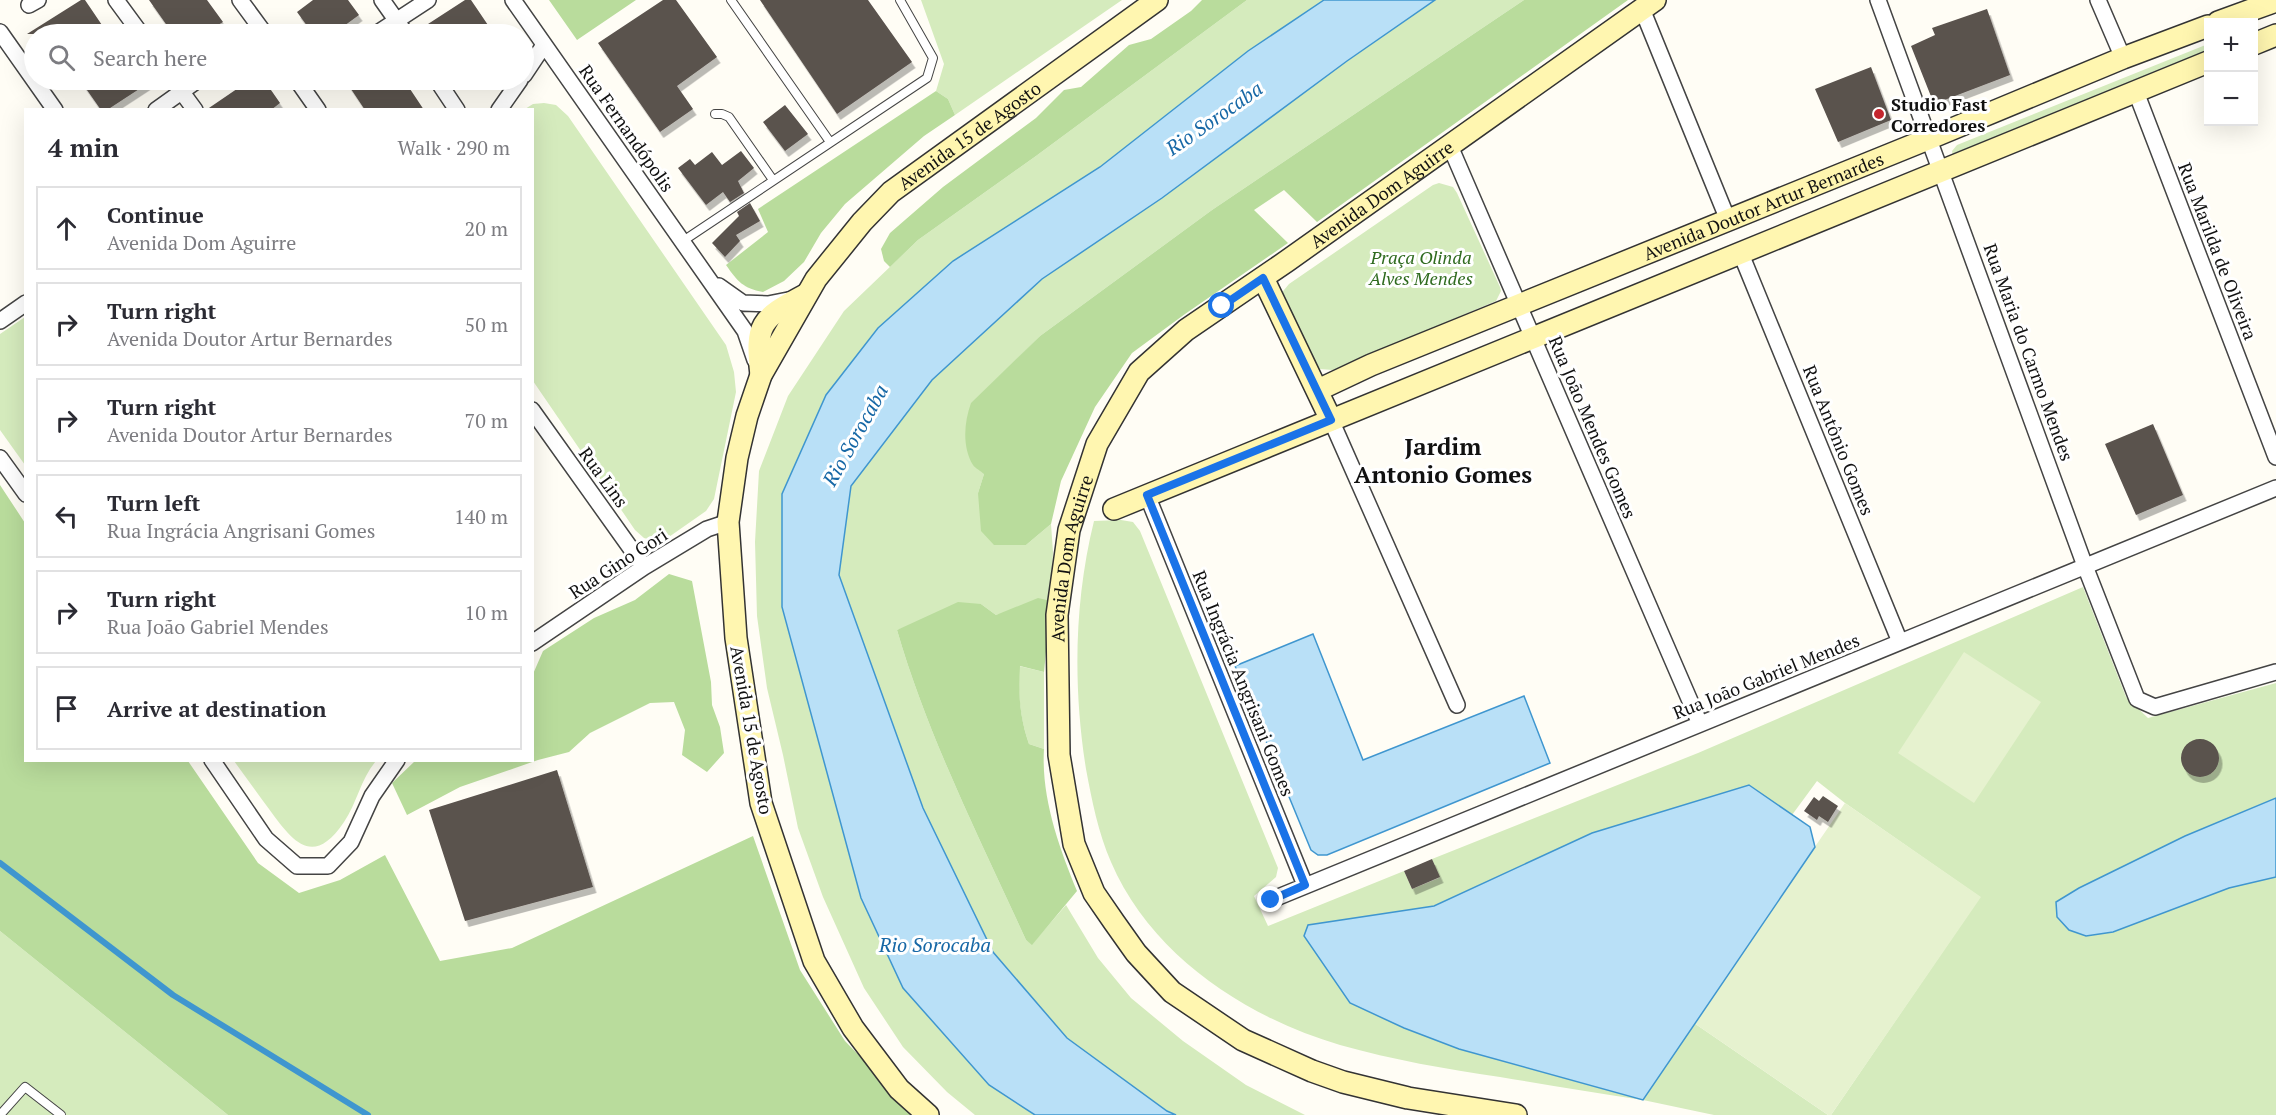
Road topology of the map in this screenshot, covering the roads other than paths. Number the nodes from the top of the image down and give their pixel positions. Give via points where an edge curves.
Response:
1 (116, 0) edge
2 (240, 0) edge
3 (382, 0) edge
4 (428, 0) edge
5 (513, 0) edge
6 (732, 0) edge
7 (900, 0) edge
8 (1157, 0) edge
9 (1878, 0) edge
10 (2098, 0) edge
11 (2276, 1) edge
12 (1648, 5) edge
13 (2229, 18) edge
14 (397, 21) junction
15 (134, 24) edge
16 (258, 24) edge
17 (392, 24) edge
18 (399, 24) edge
19 (530, 24) edge
20 (2204, 28) edge
21 (534, 30) edge
22 (0, 32) edge
23 (2276, 35) edge
24 (2258, 42) edge
25 (544, 45) junction
26 (2123, 58) junction
27 (534, 60) edge
28 (2204, 65) edge
29 (24, 66) edge
30 (41, 90) edge
31 (173, 90) edge
32 (181, 90) edge
33 (304, 90) edge
34 (443, 90) edge
35 (513, 90) edge
36 (2136, 92) junction
37 (54, 108) edge
38 (158, 108) edge
39 (194, 108) edge
40 (317, 108) edge
41 (456, 108) edge
42 (500, 108) edge
43 (715, 114) dead end
44 (1928, 139) junction
45 (830, 142) junction
46 (1450, 146) junction
47 (1942, 172) junction
48 (773, 180) junction
49 (1728, 220) junction
50 (683, 241) junction
51 (1741, 254) junction
52 (1263, 278) junction
53 (709, 279) junction
54 (805, 295) junction
55 (743, 303) junction
56 (24, 304) edge
57 (1519, 305) junction
58 (781, 320) junction
59 (0, 321) edge
60 (745, 331) junction
61 (1533, 338) junction
62 (765, 353) junction
63 (761, 375) junction
64 (1318, 390) junction
65 (534, 413) edge
66 (1331, 420) junction
67 (2276, 457) edge
68 (0, 458) edge
69 (2276, 488) edge
70 (24, 491) edge
71 (1147, 495) junction
72 (1114, 509) dead end
73 (728, 522) junction
74 (2085, 566) junction
75 (644, 567) junction
76 (534, 642) edge
77 (1900, 642) junction
78 (2276, 672) edge
79 (1457, 705) dead end
80 (1700, 724) junction
81 (213, 762) edge
82 (396, 762) edge
83 (1305, 885) junction
84 (1271, 900) dead end
85 (0, 1115) edge
86 (61, 1115) edge
87 (928, 1115) edge
88 (1516, 1115) edge

1 - 15 street
2 - 16 street
3 - 14 street
4 - 14 street
5 - 19 street, Rua Fernandópolis
6 - 45 lane
7 - 45 lane via 933,58 927,78
8 - 54 main road, Avenida 15 de Agosto via 891,192 834,255
9 - 44 street, Rua Maria do Carmo Mendes
10 - 26 street
11 - 13 main road
12 - 46 main road, Avenida Dom Aguirre
12 - 49 street
14 - 17 street
14 - 18 street
20 - 26 main road, Avenida Doutor Artur Bernardes
21 - 25 street, Rua Fernandópolis
22 - 29 street
23 - 24 main road
25 - 27 street
25 - 50 street, Rua Fernandópolis
26 - 44 main road, Avenida Doutor Artur Bernardes
28 - 36 main road, Avenida Doutor Artur Bernardes
30 - 37 street
31 - 38 street
32 - 39 street
33 - 40 street
34 - 41 street
35 - 42 street
36 - 47 main road, Avenida Doutor Artur Bernardes
36 - 67 street, Rua Marilda de Oliveira
43 - 48 lane via 729,117
44 - 47 street, Rua Maria do Carmo Mendes
44 - 49 main road, Avenida Doutor Artur Bernardes
45 - 48 lane
46 - 52 main road, Avenida Dom Aguirre
46 - 57 street, Rua João Mendes Gomes
47 - 51 main road, Avenida Doutor Artur Bernardes
47 - 74 street, Rua Maria do Carmo Mendes
48 - 50 lane
49 - 57 main road, Avenida Doutor Artur Bernardes
50 - 53 street, Rua Fernandópolis
51 - 61 main road, Avenida Doutor Artur Bernardes
51 - 77 street, Rua Antônio Gomes
52 - 64 main road
52 - 88 main road, Avenida Dom Aguirre via 1186,330 1139,372 1096,444 1069,530 1057,615 1059,755 1074,844 1094,893 1137,953 1172,992 1243,1040 1343,1082 1408,1098
53 - 55 street, Rua Fernandópolis
53 - 60 street, Rua Fernandópolis
54 - 55 street via 768,304
54 - 58 main road, Avenida 15 de Agosto
55 - 58 street, Rua Fernandópolis
56 - 59 street
57 - 61 street, Rua João Mendes Gomes
57 - 64 main road, Avenida Doutor Artur Bernardes
58 - 62 main road, Avenida 15 de Agosto
60 - 62 street
60 - 63 street, Rua Fernandópolis
61 - 66 main road, Avenida Doutor Artur Bernardes
61 - 80 street, Rua João Mendes Gomes
62 - 63 main road, Avenida 15 de Agosto
63 - 73 main road, Avenida 15 de Agosto via 740,447
64 - 66 main road
65 - 75 street, Rua Lins
66 - 71 main road, Avenida Doutor Artur Bernardes
66 - 79 street
68 - 70 street
69 - 74 street, Rua João Gabriel Mendes
71 - 72 main road, Avenida Doutor Artur Bernardes
71 - 83 street, Rua Ingrácia Angrisani Gomes
73 - 75 street, Rua Gino Gori via 707,529
73 - 87 main road, Avenida 15 de Agosto via 736,638 761,803 810,950 854,1028 899,1089
74 - 77 street, Rua João Gabriel Mendes
74 - 78 street, Rua Maria do Carmo Mendes via 2137,699 2155,706
75 - 76 street, Rua Gino Gori
77 - 80 street, Rua João Gabriel Mendes
80 - 83 street, Rua João Gabriel Mendes
81 - 82 street via 266,839 297,866 328,866 351,842 372,796
83 - 84 street, Rua João Gabriel Mendes
85 - 86 lane via 25,1087

